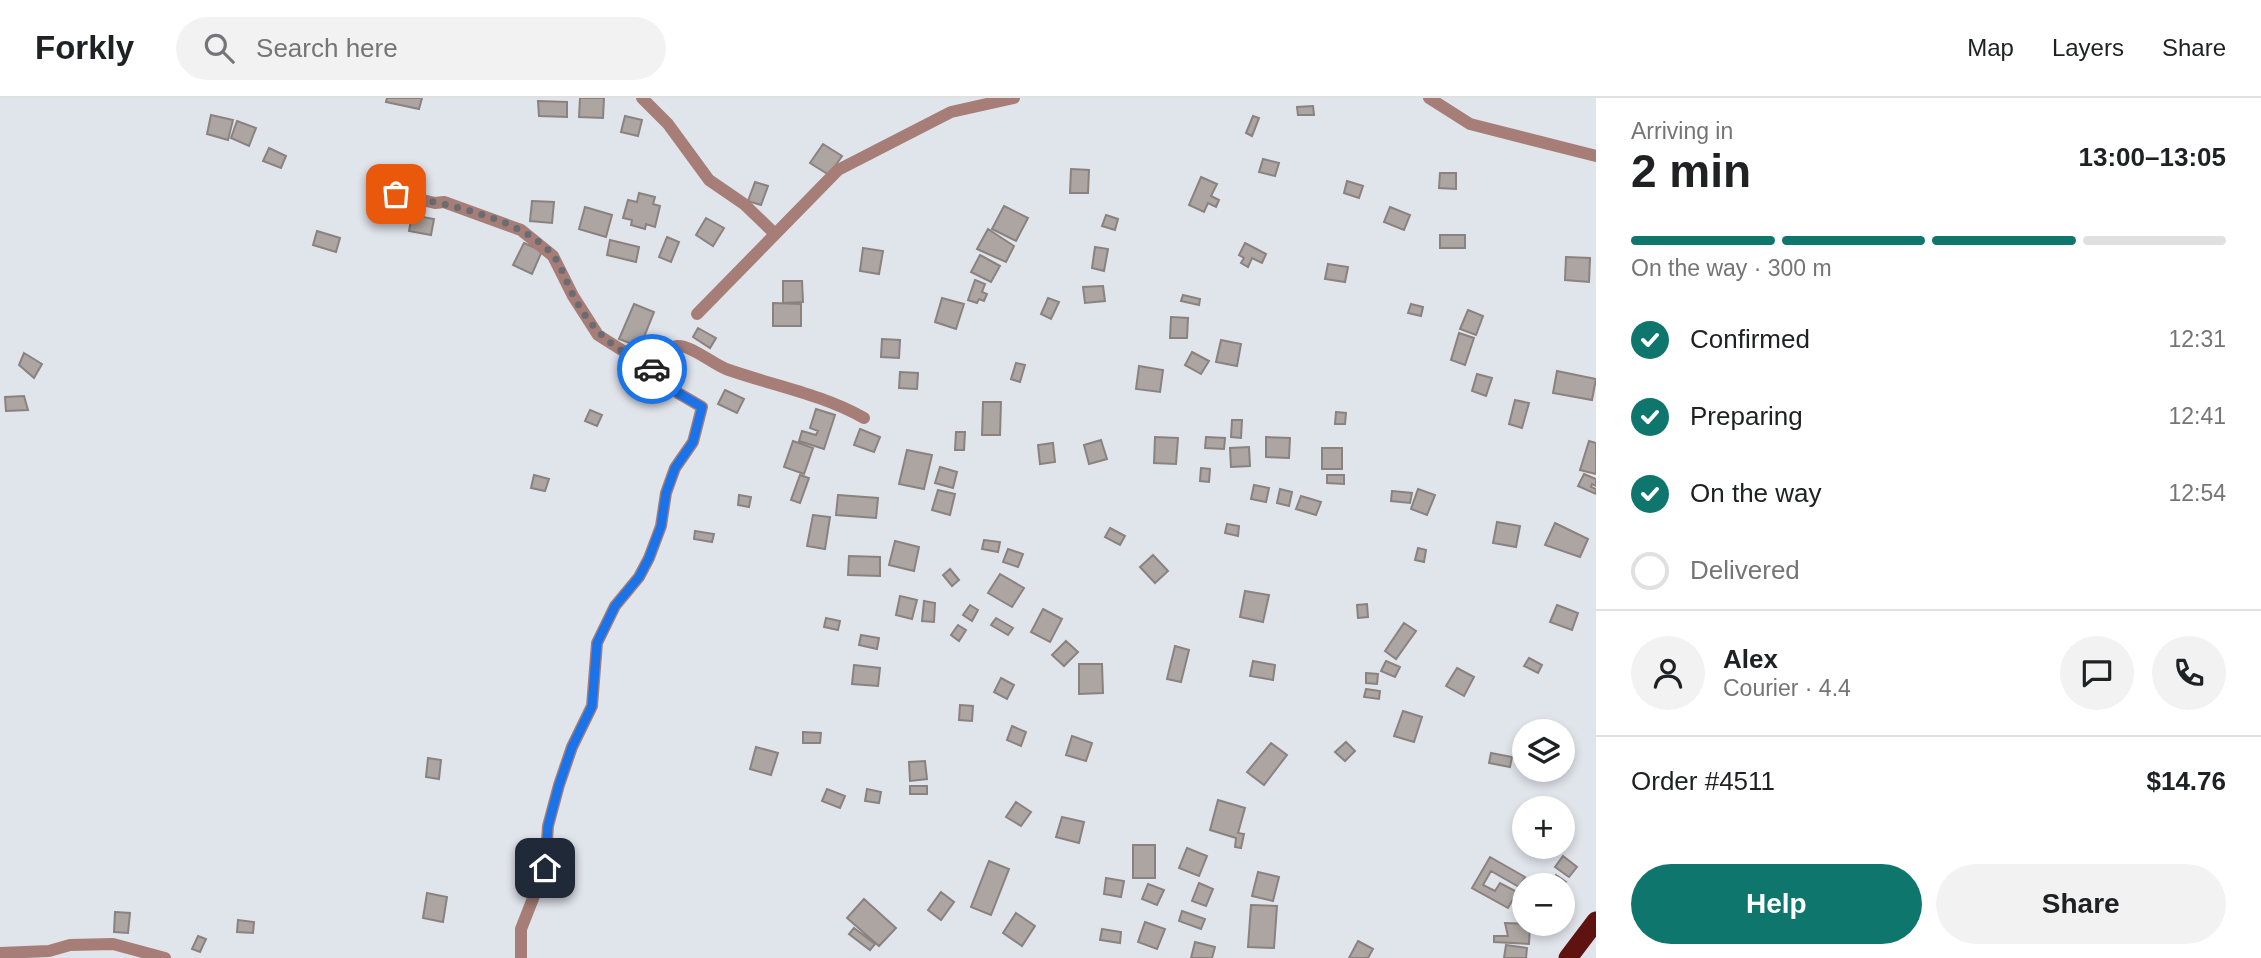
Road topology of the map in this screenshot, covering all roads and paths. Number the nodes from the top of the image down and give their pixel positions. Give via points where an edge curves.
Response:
1 (642, 98) edge
2 (1014, 98) edge
3 (1429, 98) edge
4 (1596, 156) edge
5 (376, 189) dead end
6 (772, 231) dead end
7 (697, 314) dead end
8 (645, 365) junction
9 (864, 418) dead end
10 (1596, 921) edge
11 (0, 953) edge
12 (165, 958) edge
13 (521, 958) edge
14 (1569, 958) edge

1 - 6 street via 668,124 709,180
2 - 7 street via 951,112 838,170
3 - 4 street via 1470,124
5 - 8 street via 444,202 521,230 553,256 598,335
8 - 9 street via 668,349 687,346 718,365 844,407
8 - 13 street via 702,407 693,442 675,468 666,493 661,526 649,558 615,606 597,643 592,706 559,785 548,826 545,868 521,929
10 - 14 highway
11 - 12 street via 113,944

